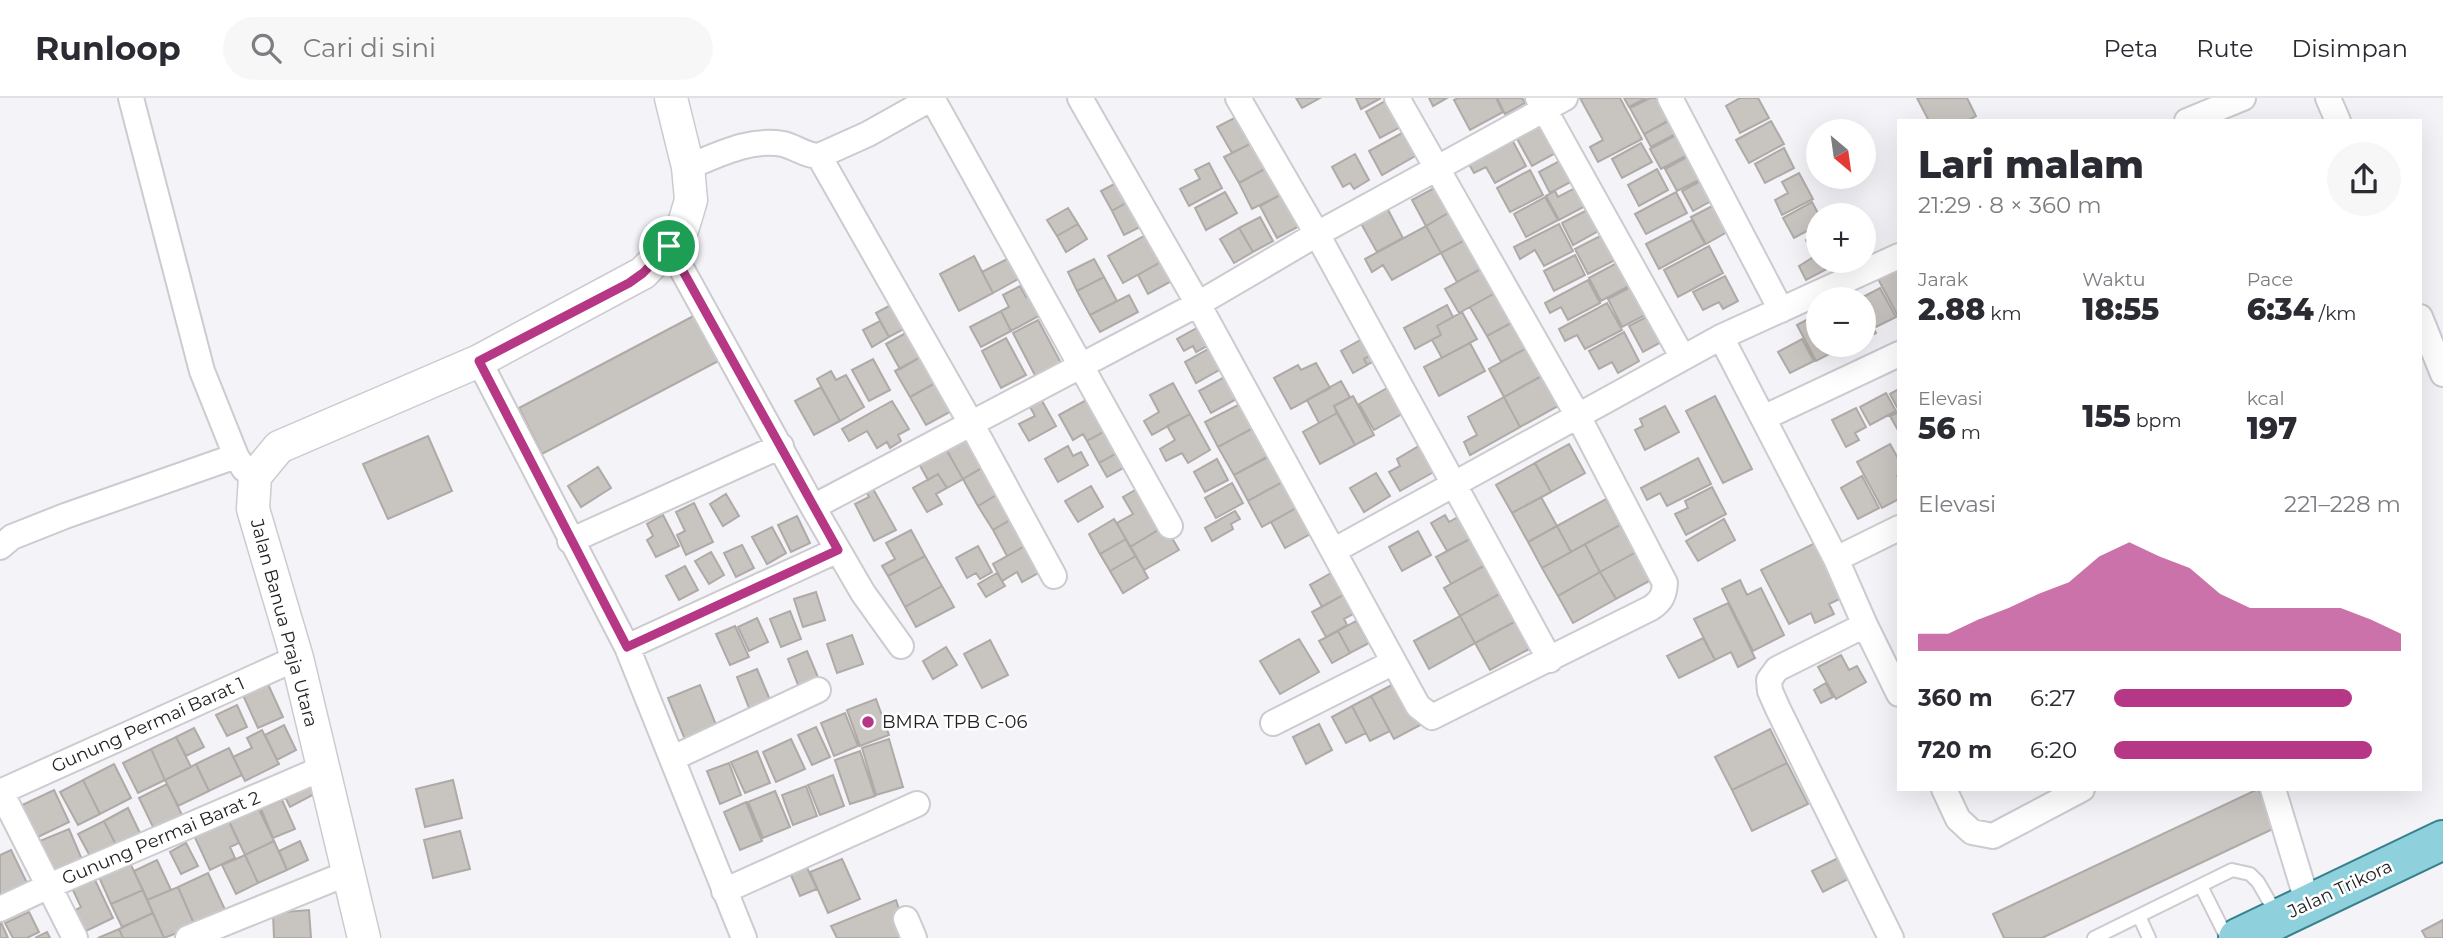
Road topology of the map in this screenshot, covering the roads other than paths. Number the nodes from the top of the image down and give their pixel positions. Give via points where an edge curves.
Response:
1 (131, 98) edge
2 (671, 98) edge
3 (932, 98) edge
4 (1080, 98) edge
5 (1238, 98) edge
6 (1396, 98) edge
7 (1670, 98) edge
8 (2243, 98) edge
9 (2328, 98) edge
10 (1549, 102) edge
11 (2192, 119) edge
12 (2337, 119) edge
13 (819, 156) junction
14 (688, 167) junction
15 (1437, 168) junction
16 (1317, 234) junction
17 (669, 246) junction
18 (1897, 257) edge
19 (1198, 304) junction
20 (1781, 310) junction
21 (2422, 322) edge
22 (1721, 337) junction
23 (1897, 355) edge
24 (1684, 358) junction
25 (479, 361) junction
26 (1081, 367) junction
27 (2443, 374) edge
28 (1578, 416) junction
29 (1763, 418) junction
30 (972, 425) junction
31 (781, 446) junction
32 (245, 466) junction
33 (1454, 484) junction
34 (813, 507) junction
35 (1170, 526) dead end
36 (1897, 529) edge
37 (4, 541) edge
38 (570, 541) junction
39 (838, 550) junction
40 (1333, 551) junction
41 (1836, 559) junction
42 (1054, 576) dead end
43 (1865, 625) junction
44 (901, 646) dead end
45 (627, 647) junction
46 (297, 658) junction
47 (1550, 660) junction
48 (1394, 662) junction
49 (818, 690) dead end
50 (1897, 690) edge
51 (1273, 723) dead end
52 (673, 758) junction
53 (323, 768) junction
54 (1945, 791) edge
55 (2078, 791) edge
56 (2273, 791) edge
57 (1, 792) edge
58 (918, 804) dead end
59 (2443, 841) edge
60 (2443, 869) edge
61 (348, 873) junction
62 (49, 886) junction
63 (2202, 886) junction
64 (724, 891) junction
65 (0, 909) edge
66 (2139, 916) junction
67 (2294, 920) edge
68 (75, 938) edge
69 (188, 938) edge
70 (364, 938) edge
71 (744, 938) edge
72 (1891, 938) edge
73 (2094, 938) edge
74 (2149, 938) edge
75 (2227, 938) edge
76 (2238, 938) edge

1 - 32 street via 202,371
2 - 14 street
3 - 13 street
3 - 26 street
4 - 19 street
5 - 16 street
6 - 15 street
7 - 20 street
8 - 11 street
9 - 12 street
10 - 15 street
10 - 24 street
13 - 14 street via 766,143 743,146
13 - 30 street
14 - 17 street via 691,200 683,227
15 - 16 street
15 - 28 street
16 - 19 street
16 - 33 street
17 - 25 street via 629,283
17 - 31 street
18 - 20 street
19 - 26 street
19 - 40 street
20 - 22 street
21 - 27 street
22 - 24 street
22 - 29 street
23 - 29 street
24 - 28 street
25 - 32 street
25 - 38 street
26 - 30 street
26 - 35 street
28 - 33 street
28 - 47 street via 1665,583 1664,592 1651,608
29 - 41 street
30 - 34 street
30 - 42 street
31 - 34 street
31 - 38 street
32 - 37 street via 65,516
32 - 46 street, Jalan Banua Praja Utara via 253,509
33 - 40 street
33 - 47 street
34 - 39 street
36 - 41 street
38 - 45 street
39 - 44 street
39 - 45 street
40 - 48 street
41 - 43 street
43 - 50 street
43 - 72 street via 1777,669 1769,680 1778,709
45 - 52 street
46 - 53 street, Jalan Banua Praja Utara
46 - 57 street, Gunung Permai Barat 1
47 - 48 street via 1432,718 1418,706
48 - 51 street
49 - 52 street
52 - 64 street
53 - 61 street, Jalan Banua Praja Utara
53 - 62 street, Gunung Permai Barat 2
54 - 55 street via 1958,819 1972,832 1993,836
56 - 67 street
57 - 62 street
58 - 64 street
59 - 67 main road, Jalan Trikora
60 - 67 main road, Jalan Trikora
61 - 69 street
61 - 70 street, Jalan Banua Praja Utara
62 - 65 street, Gunung Permai Barat 2
62 - 68 street
63 - 66 lane
63 - 67 lane via 2232,870 2250,874
63 - 75 lane
64 - 71 street
66 - 73 lane
66 - 74 lane
67 - 76 main road, Jalan Trikora

